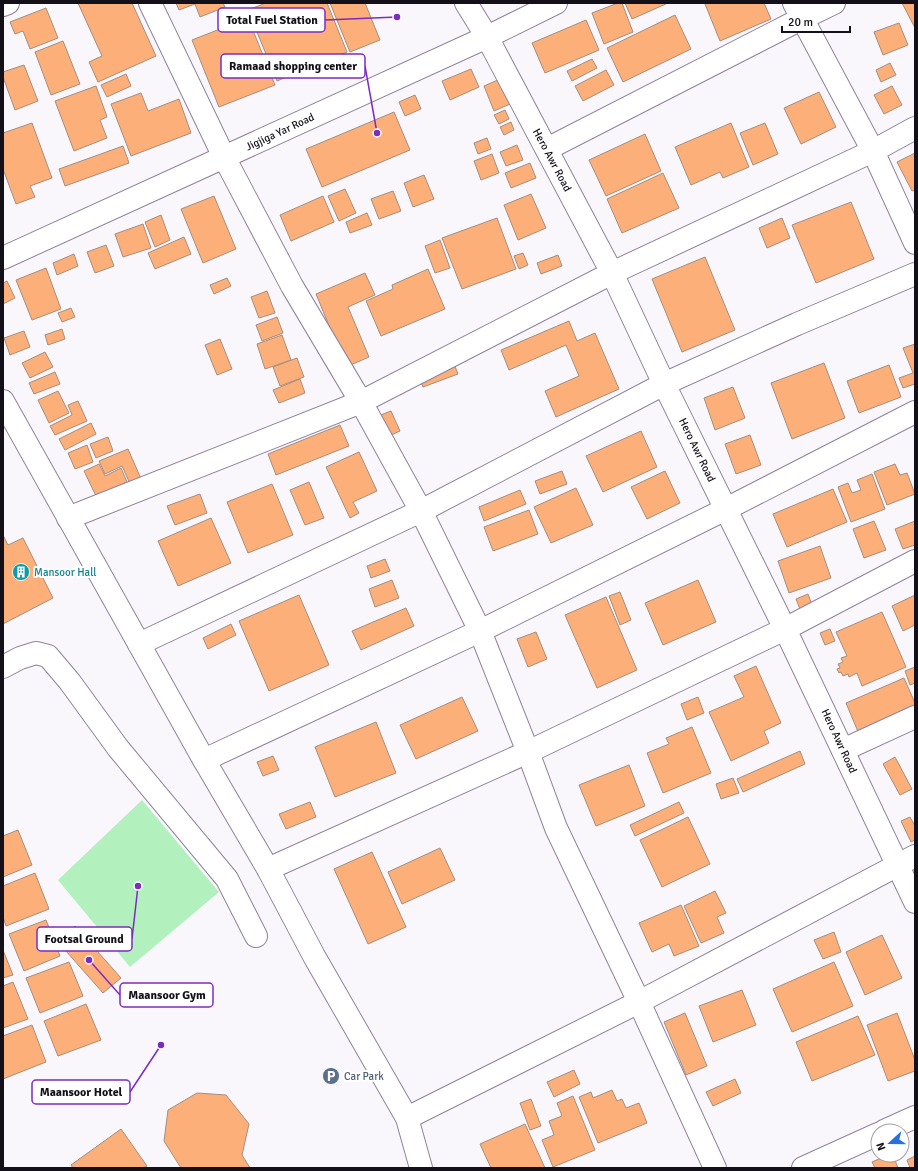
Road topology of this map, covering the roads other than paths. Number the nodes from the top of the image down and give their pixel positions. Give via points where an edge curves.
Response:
1 (8, 3) edge
2 (150, 3) edge
3 (466, 3) edge
4 (556, 3) edge
5 (834, 3) edge
6 (3, 5) edge
7 (798, 11) edge
8 (487, 37) junction
9 (915, 128) edge
10 (546, 149) junction
11 (873, 150) junction
12 (224, 157) junction
13 (915, 243) edge
14 (5, 253) edge
15 (612, 273) junction
16 (915, 274) edge
17 (664, 384) junction
18 (3, 401) edge
19 (361, 402) junction
20 (915, 412) edge
21 (726, 509) junction
22 (422, 511) junction
23 (68, 518) junction
24 (915, 561) edge
25 (785, 629) junction
26 (480, 631) junction
27 (139, 644) junction
28 (3, 667) edge
29 (915, 718) edge
30 (843, 750) junction
31 (528, 752) junction
32 (204, 760) junction
33 (906, 861) edge
34 (268, 869) junction
35 (915, 902) edge
36 (256, 936) dead end
37 (639, 1002) junction
38 (915, 1117) edge
39 (407, 1118) junction
40 (902, 1123) edge
41 (870, 1138) edge
42 (421, 1168) edge
43 (715, 1168) edge
44 (803, 1168) edge

1 - 6 street
2 - 12 street
3 - 8 street, Hero Awr Road
4 - 8 street, Jigjiga Yar Road
5 - 7 street
7 - 10 street
7 - 11 street
8 - 10 street, Hero Awr Road
8 - 12 street, Jigjiga Yar Road
9 - 11 street
10 - 15 street, Hero Awr Road
11 - 13 street
11 - 15 street
12 - 14 street, Jigjiga Yar Road
12 - 19 street via 292,286
15 - 17 street, Hero Awr Road
15 - 19 street
16 - 17 street
17 - 21 street, Hero Awr Road
17 - 22 street
18 - 23 street
19 - 22 street
19 - 23 street
20 - 21 street
21 - 25 street, Hero Awr Road
21 - 26 street
22 - 26 street
22 - 27 street
23 - 27 street
24 - 25 street
25 - 30 street, Hero Awr Road
25 - 31 street
26 - 31 street
26 - 32 street
27 - 32 street
28 - 36 street via 36,653 48,656 118,748 227,879
29 - 30 street
30 - 33 street, Hero Awr Road
31 - 34 street
31 - 37 street via 556,828
32 - 34 street
33 - 35 street, Hero Awr Road
33 - 37 street
34 - 39 street via 314,956
37 - 39 street
37 - 43 street
38 - 40 street
39 - 42 street
41 - 44 street

